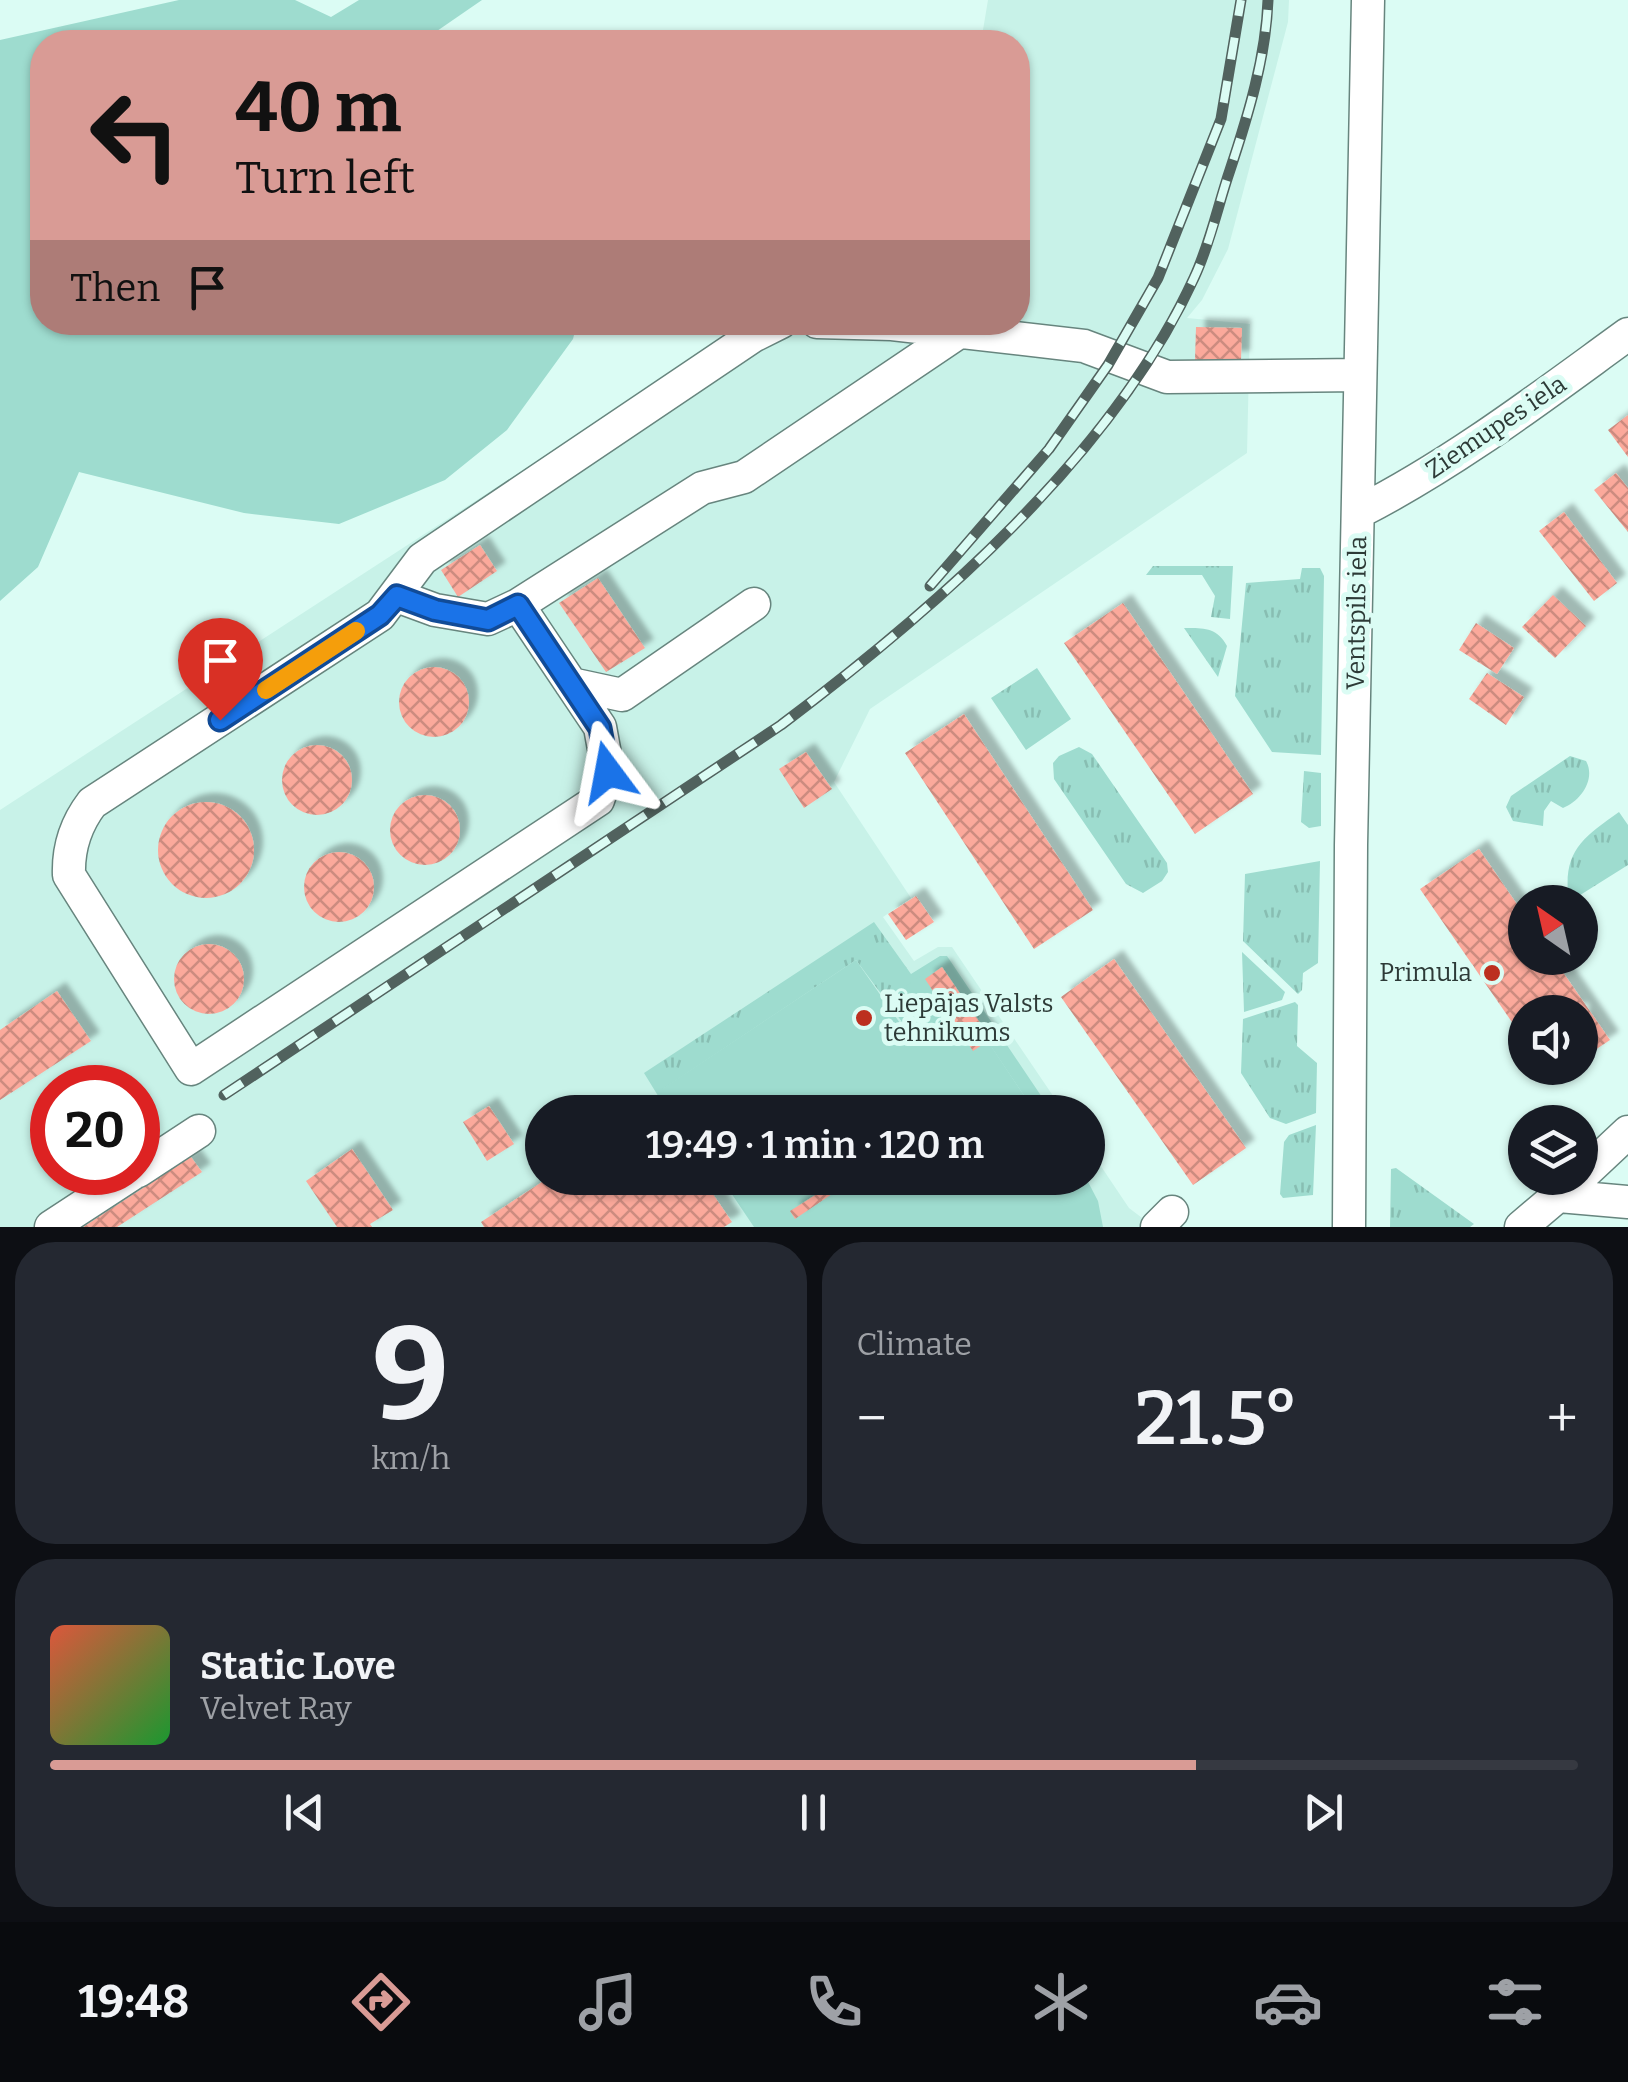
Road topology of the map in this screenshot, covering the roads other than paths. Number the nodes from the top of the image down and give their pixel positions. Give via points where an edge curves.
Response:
1 (1368, 0) edge
2 (1628, 334) edge
3 (755, 335) edge
4 (955, 335) edge
5 (986, 335) edge
6 (1360, 375) junction
7 (1360, 512) junction
8 (397, 596) junction
9 (754, 604) dead end
10 (518, 605) junction
11 (571, 684) junction
12 (199, 1131) dead end
13 (1628, 1132) edge
14 (160, 1156) edge
15 (1598, 1159) edge
16 (1598, 1192) edge
17 (100, 1195) edge
18 (1558, 1195) edge
19 (1628, 1202) edge
20 (50, 1227) edge
21 (1350, 1227) edge
22 (1522, 1227) edge

1 - 6 street, Ventspils iela
2 - 7 street, Ziemupes iela via 1512,418
3 - 8 street via 422,558
4 - 10 street via 744,477 702,488
5 - 6 street via 1084,346 1167,377
6 - 7 street, Ventspils iela
7 - 21 street, Ventspils iela
8 - 10 street via 488,620
8 - 11 street via 380,615 92,803 80,820 69,875 191,1069 598,800 608,772 600,728
9 - 11 street via 622,695
10 - 11 street
12 - 14 street
13 - 15 street
16 - 19 street
17 - 20 street
18 - 22 street

